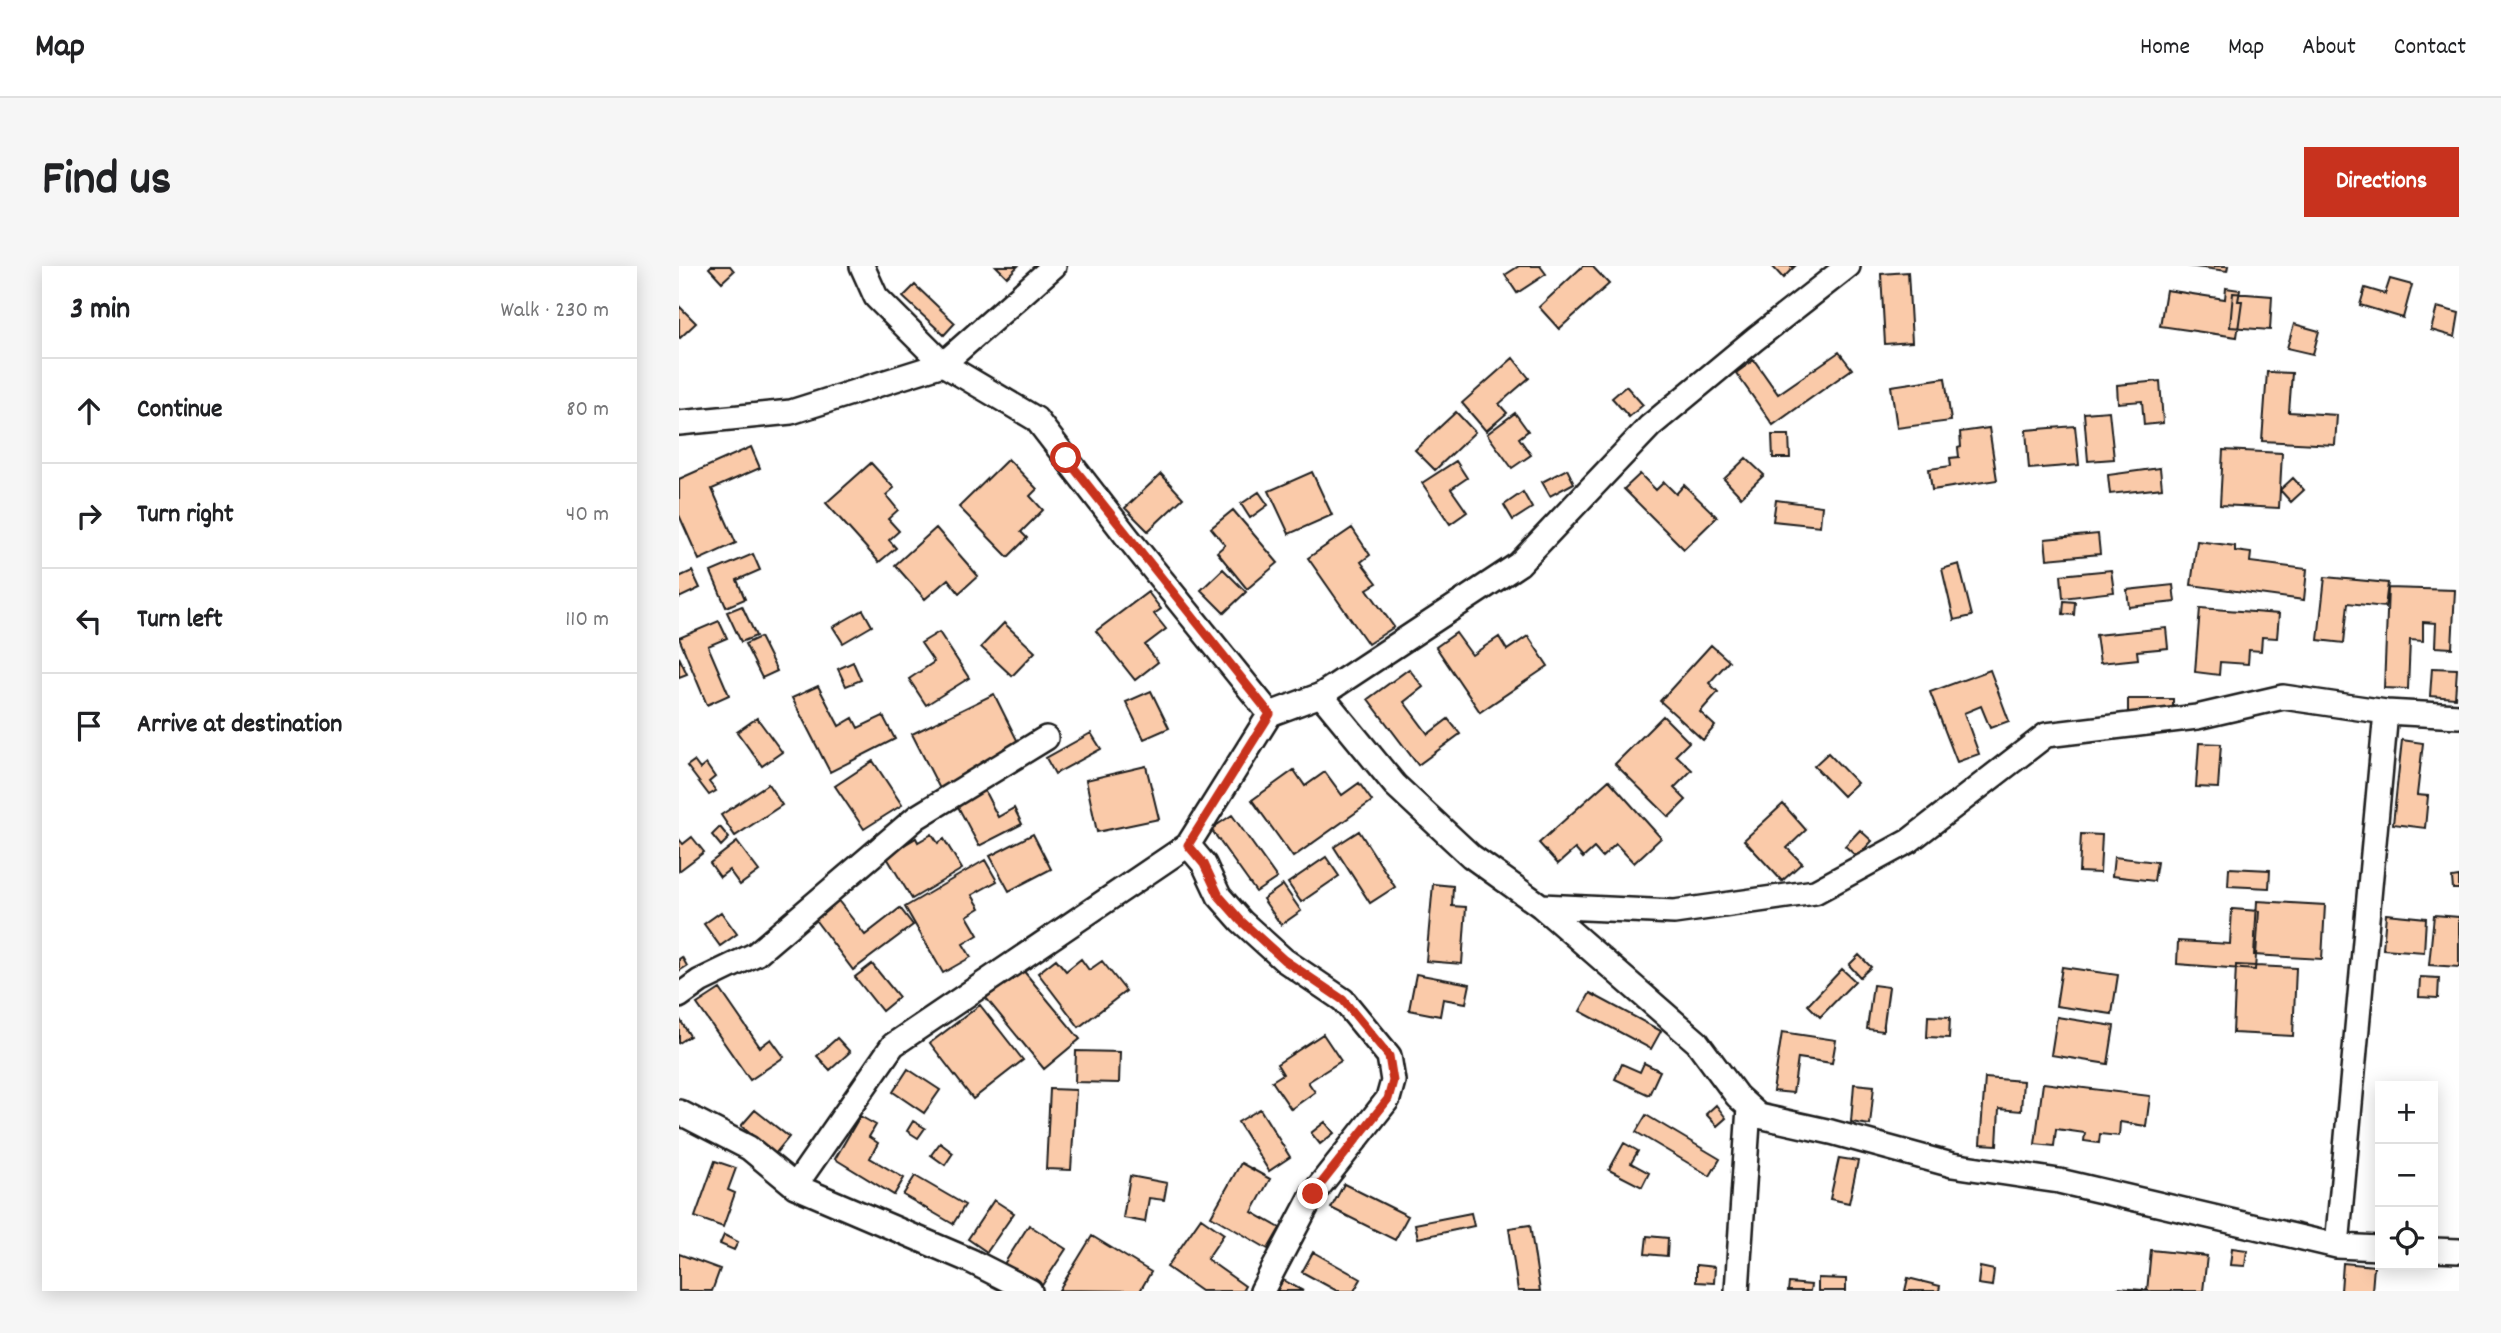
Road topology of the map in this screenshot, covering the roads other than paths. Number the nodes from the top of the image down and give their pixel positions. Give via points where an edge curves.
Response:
1 (862, 266) edge
2 (1054, 266) edge
3 (1848, 266) edge
4 (943, 364) junction
5 (679, 423) edge
6 (1321, 695) junction
7 (2386, 712) junction
8 (1270, 714) junction
9 (2459, 716) edge
10 (1046, 738) dead end
11 (1188, 845) junction
12 (1541, 906) junction
13 (679, 996) edge
14 (1749, 1107) junction
15 (679, 1112) edge
16 (795, 1186) junction
17 (2337, 1246) junction
18 (2375, 1248) edge
19 (2438, 1250) edge
20 (2459, 1251) edge
21 (1030, 1291) edge
22 (1262, 1291) edge
23 (1737, 1291) edge

1 - 4 street via 876,297
2 - 4 street
3 - 6 street via 1650,426 1519,564
4 - 5 street via 791,412
4 - 8 street via 1036,419
6 - 8 street
6 - 12 street via 1395,785 1471,856
7 - 9 street
7 - 12 street via 2283,697 2197,717 2046,735 1909,841 1815,892 1674,912
7 - 17 street
8 - 11 street
10 - 13 street via 917,817 756,954
11 - 16 street via 893,1045
11 - 22 street via 1204,864 1219,896 1241,921 1284,960 1343,1000 1389,1056 1393,1081 1388,1099 1313,1194
12 - 14 street via 1697,1042
14 - 17 street via 1759,1116 1952,1165 2059,1181
14 - 23 street
15 - 16 street via 749,1148
16 - 21 street
17 - 18 street
19 - 20 street

